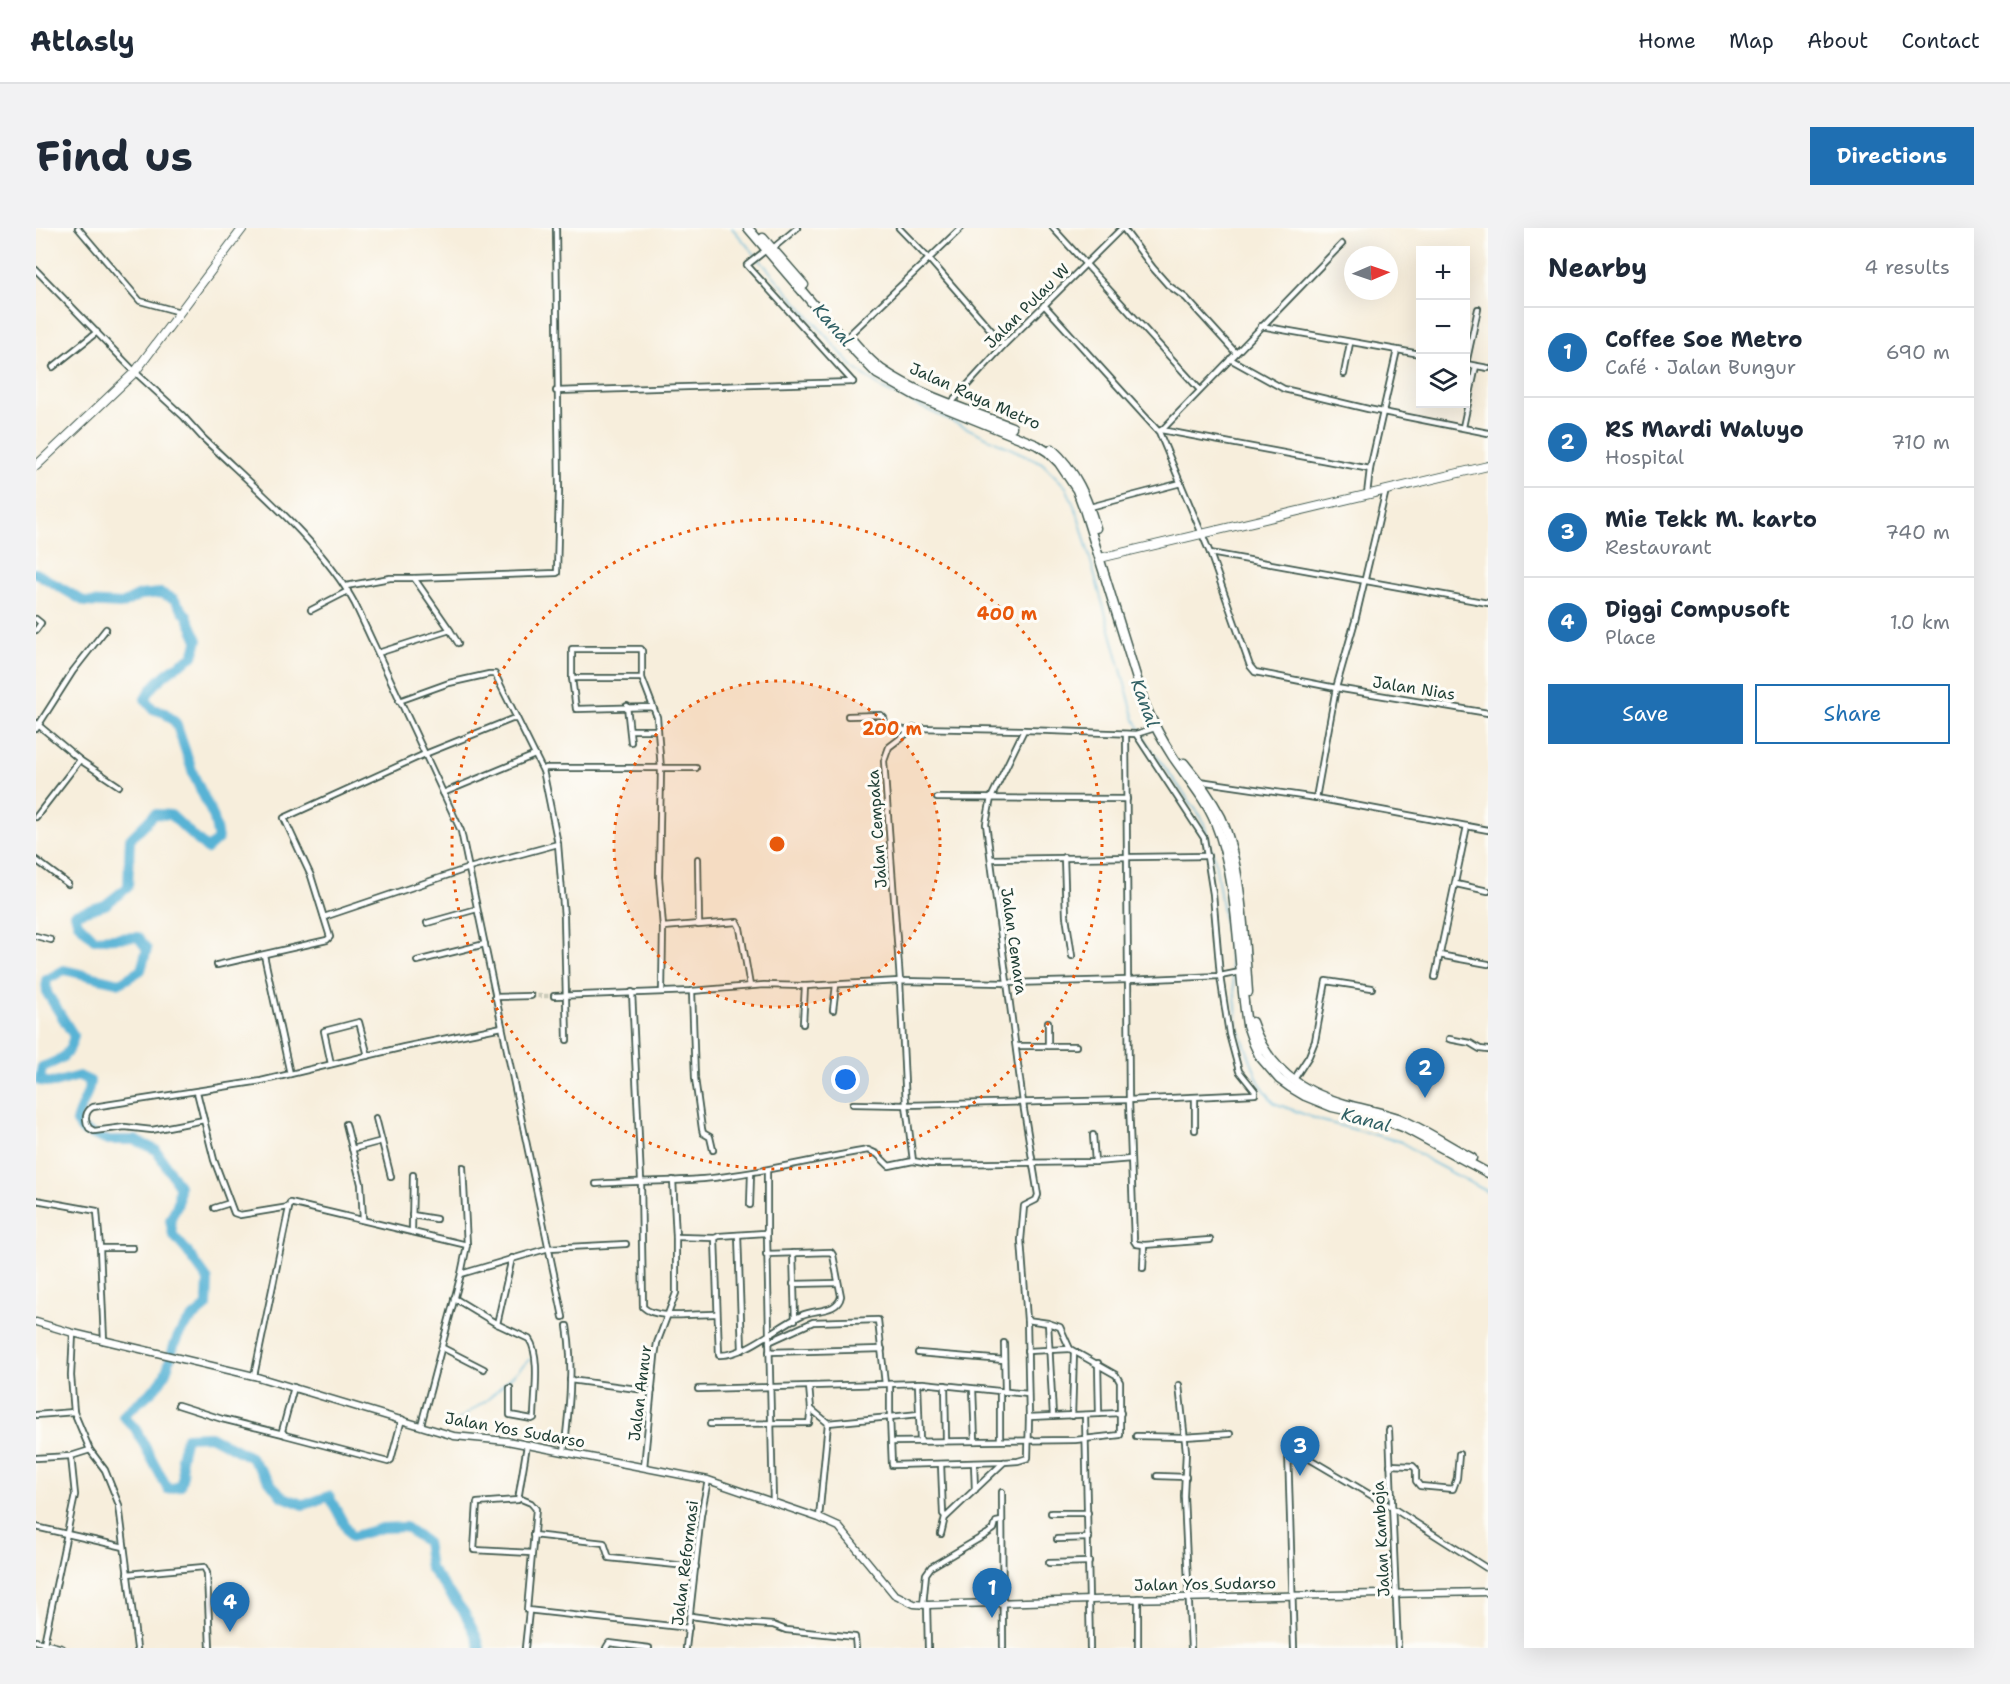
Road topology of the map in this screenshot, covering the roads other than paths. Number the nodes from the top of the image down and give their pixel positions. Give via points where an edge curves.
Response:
1 (78, 228) edge
2 (243, 228) edge
3 (556, 228) edge
4 (748, 228) edge
5 (754, 228) edge
6 (797, 228) edge
7 (899, 228) edge
8 (961, 228) edge
9 (1053, 228) edge
10 (1123, 228) edge
11 (1342, 244) dead end
12 (769, 249) junction
13 (929, 259) junction
14 (1086, 264) junction
15 (37, 272) edge
16 (1044, 305) junction
17 (1478, 309) dead end
18 (180, 312) junction
19 (1261, 326) junction
20 (97, 332) junction
21 (848, 336) junction
22 (1350, 343) junction
23 (1004, 345) junction
24 (1397, 350) junction
25 (1236, 353) junction
26 (1416, 353) edge
27 (1468, 354) edge
28 (1230, 359) junction
29 (1470, 365) edge
30 (1476, 366) junction
31 (53, 367) dead end
32 (1488, 368) edge
33 (135, 372) junction
34 (1344, 374) dead end
35 (1200, 390) junction
36 (556, 391) junction
37 (949, 406) junction
38 (1383, 412) junction
39 (981, 418) junction
40 (1462, 427) junction
41 (1160, 430) junction
42 (1488, 433) edge
43 (36, 466) edge
44 (1488, 466) edge
45 (1370, 469) junction
46 (1181, 483) junction
47 (1386, 490) junction
48 (1367, 494) junction
49 (1090, 507) junction
50 (1202, 534) junction
51 (1210, 553) junction
52 (1103, 557) junction
53 (414, 578) junction
54 (1365, 580) junction
55 (347, 589) junction
56 (1488, 603) edge
57 (311, 610) dead end
58 (36, 619) edge
59 (106, 629) dead end
60 (36, 630) edge
61 (450, 630) junction
62 (458, 643) dead end
63 (378, 653) junction
64 (572, 678) junction
65 (642, 678) junction
66 (1336, 688) junction
67 (399, 702) junction
68 (627, 706) junction
69 (652, 707) junction
70 (1488, 712) edge
71 (848, 716) dead end
72 (517, 720) junction
73 (37, 726) edge
74 (1154, 729) junction
75 (630, 730) junction
76 (658, 730) junction
77 (1024, 730) junction
78 (906, 732) junction
79 (1126, 734) junction
80 (1139, 734) junction
81 (631, 742) dead end
82 (425, 754) junction
83 (535, 755) junction
84 (80, 760) junction
85 (696, 768) dead end
86 (661, 769) junction
87 (543, 771) junction
88 (1198, 781) junction
89 (119, 786) dead end
90 (443, 793) junction
91 (937, 798) dead end
92 (991, 798) junction
93 (1316, 798) junction
94 (1126, 800) junction
95 (36, 817) edge
96 (1467, 826) junction
97 (1488, 830) edge
98 (558, 844) junction
99 (1208, 855) junction
100 (1064, 857) junction
101 (1127, 858) junction
102 (698, 859) dead end
103 (991, 859) junction
104 (36, 860) edge
105 (469, 868) junction
106 (68, 884) dead end
107 (1456, 884) junction
108 (1488, 891) edge
109 (477, 909) junction
110 (324, 917) junction
111 (427, 923) dead end
112 (698, 925) junction
113 (663, 927) junction
114 (36, 936) edge
115 (51, 940) dead end
116 (485, 944) junction
117 (1241, 947) junction
118 (264, 955) junction
119 (1438, 955) junction
120 (1072, 956) dead end
121 (417, 961) dead end
122 (1488, 964) edge
123 (217, 965) dead end
124 (1238, 972) junction
125 (1223, 975) junction
126 (1435, 977) dead end
127 (1128, 980) junction
128 (900, 981) junction
129 (1006, 982) junction
130 (836, 985) junction
131 (750, 986) junction
132 (805, 986) junction
133 (1372, 988) dead end
134 (662, 991) junction
135 (692, 991) junction
136 (632, 993) junction
137 (531, 996) tunnel mouth
138 (554, 996) tunnel mouth
139 (495, 997) junction
140 (565, 997) junction
141 (833, 1010) dead end
142 (1048, 1022) dead end
143 (803, 1024) dead end
144 (502, 1027) junction
145 (1449, 1039) dead end
146 (567, 1040) dead end
147 (1017, 1046) junction
148 (1048, 1046) junction
149 (1076, 1046) dead end
150 (1488, 1050) edge
151 (368, 1056) junction
152 (331, 1064) junction
153 (290, 1074) junction
154 (1293, 1081) junction
155 (197, 1092) junction
156 (1195, 1098) junction
157 (1129, 1100) junction
158 (1023, 1102) junction
159 (853, 1104) dead end
160 (906, 1105) junction
161 (376, 1118) dead end
162 (204, 1120) junction
163 (345, 1124) dead end
164 (1195, 1130) dead end
165 (1093, 1135) dead end
166 (382, 1141) junction
167 (352, 1149) junction
168 (713, 1150) dead end
169 (1131, 1159) junction
170 (914, 1161) junction
171 (1032, 1162) junction
172 (1095, 1162) junction
173 (463, 1167) dead end
174 (1488, 1167) edge
175 (767, 1170) junction
176 (751, 1173) junction
177 (1488, 1173) edge
178 (413, 1175) dead end
179 (391, 1177) dead end
180 (641, 1180) junction
181 (673, 1180) junction
182 (596, 1184) dead end
183 (36, 1200) edge
184 (230, 1203) junction
185 (750, 1205) dead end
186 (289, 1207) junction
187 (214, 1208) dead end
188 (412, 1215) junction
189 (363, 1219) junction
190 (436, 1219) dead end
191 (412, 1231) junction
192 (738, 1235) junction
193 (767, 1236) junction
194 (676, 1237) junction
195 (715, 1238) junction
196 (1210, 1240) dead end
197 (626, 1244) dead end
198 (467, 1245) junction
199 (1144, 1245) junction
200 (100, 1248) junction
201 (133, 1248) dead end
202 (549, 1248) junction
203 (793, 1253) junction
204 (766, 1254) junction
205 (512, 1258) junction
206 (1143, 1268) dead end
207 (461, 1274) junction
208 (838, 1283) junction
209 (793, 1284) junction
210 (454, 1298) junction
211 (717, 1314) junction
212 (667, 1316) junction
213 (563, 1317) dead end
214 (795, 1320) junction
215 (1027, 1320) junction
216 (36, 1322) edge
217 (1048, 1323) junction
218 (497, 1324) junction
219 (567, 1326) dead end
220 (73, 1333) junction
221 (769, 1334) junction
222 (104, 1341) junction
223 (769, 1342) junction
224 (1004, 1343) dead end
225 (443, 1348) junction
226 (882, 1349) junction
227 (742, 1350) junction
228 (1049, 1350) junction
229 (1072, 1350) junction
230 (1027, 1351) junction
231 (770, 1352) junction
232 (918, 1353) dead end
233 (1004, 1360) junction
234 (1098, 1363) junction
235 (484, 1369) dead end
236 (254, 1376) junction
237 (570, 1380) junction
238 (918, 1383) junction
239 (888, 1384) junction
240 (945, 1385) junction
241 (1179, 1385) dead end
242 (809, 1386) junction
243 (294, 1388) junction
244 (510, 1388) dead end
245 (771, 1388) junction
246 (698, 1389) dead end
247 (973, 1389) junction
248 (652, 1391) junction
249 (1002, 1392) junction
250 (1028, 1394) junction
251 (178, 1405) dead end
252 (811, 1409) junction
253 (74, 1412) junction
254 (1121, 1413) junction
255 (919, 1414) junction
256 (1099, 1414) junction
257 (36, 1415) edge
258 (1085, 1415) junction
259 (1053, 1416) junction
260 (1072, 1416) junction
261 (890, 1417) junction
262 (1029, 1417) junction
263 (402, 1419) junction
264 (828, 1423) junction
265 (710, 1424) dead end
266 (421, 1425) junction
267 (770, 1425) junction
268 (1389, 1430) dead end
269 (283, 1434) junction
270 (1230, 1434) dead end
271 (1137, 1436) dead end
272 (1184, 1437) junction
273 (1086, 1438) junction
274 (1000, 1439) junction
275 (1029, 1439) junction
276 (946, 1440) junction
277 (920, 1441) junction
278 (975, 1441) junction
279 (892, 1442) junction
280 (527, 1445) junction
281 (90, 1450) junction
282 (564, 1452) junction
283 (1459, 1454) dead end
284 (71, 1456) junction
285 (36, 1458) edge
286 (1004, 1462) junction
287 (974, 1463) junction
288 (941, 1464) junction
289 (1390, 1465) junction
290 (644, 1467) junction
291 (1157, 1476) dead end
292 (1186, 1477) junction
293 (708, 1480) junction
294 (975, 1490) junction
295 (1002, 1492) dead end
296 (519, 1497) junction
297 (773, 1502) junction
298 (1391, 1507) junction
299 (1051, 1513) dead end
300 (1088, 1513) junction
301 (945, 1517) junction
302 (819, 1518) junction
303 (999, 1522) junction
304 (36, 1527) edge
305 (941, 1534) dead end
306 (67, 1535) junction
307 (533, 1535) junction
308 (1089, 1538) junction
309 (1057, 1539) dead end
310 (124, 1547) junction
311 (532, 1553) junction
312 (1089, 1562) junction
313 (1049, 1563) dead end
314 (696, 1567) junction
315 (1488, 1569) edge
316 (127, 1574) junction
317 (1488, 1592) edge
318 (1396, 1595) junction
319 (1294, 1596) junction
320 (1138, 1598) junction
321 (1190, 1598) junction
322 (1090, 1600) junction
323 (1003, 1603) junction
324 (925, 1605) junction
325 (529, 1611) junction
326 (691, 1616) junction
327 (689, 1628) junction
328 (36, 1641) edge
329 (43, 1646) edge
330 (62, 1648) edge
331 (137, 1648) edge
332 (210, 1648) edge
333 (525, 1648) edge
334 (606, 1648) edge
335 (650, 1648) edge
336 (686, 1648) edge
337 (856, 1648) edge
338 (928, 1648) edge
339 (1003, 1648) edge
340 (1090, 1648) edge
341 (1138, 1648) edge
342 (1191, 1648) edge
343 (1294, 1648) edge
344 (1398, 1648) edge

1 - 18 street via 140,301
2 - 18 main road
3 - 36 street
4 - 12 highway
5 - 12 highway, Jalan Raya Metro
6 - 12 street
7 - 13 street
8 - 13 street
9 - 14 street
10 - 14 street, Jalan Pulau W
10 - 25 street via 1168,285 1186,298
11 - 19 street
12 - 21 highway, Jalan Raya Metro
12 - 36 street via 747,265 853,382
12 - 37 highway via 863,361 898,387
13 - 21 street
13 - 23 street
14 - 16 street, Jalan Pulau W
14 - 35 street
15 - 20 street
16 - 23 street, Jalan Pulau W
16 - 41 street
17 - 27 street
18 - 33 main road
19 - 22 street
19 - 25 street
20 - 31 street
20 - 33 street
21 - 37 highway, Jalan Raya Metro via 881,368
22 - 24 street
22 - 34 street
23 - 37 street, Jalan Pulau W
24 - 26 street
24 - 38 street
25 - 28 street
28 - 35 street
28 - 38 street via 1284,389
29 - 30 street
30 - 32 street
30 - 40 street
33 - 43 main road
33 - 55 street via 272,504 322,556
35 - 41 street
36 - 53 street via 557,573
37 - 39 highway
38 - 40 street
38 - 45 street
39 - 49 highway, Jalan Raya Metro via 1022,431 1051,448 1074,473
39 - 52 highway via 1037,445 1059,463 1077,490
40 - 42 street
41 - 45 street
41 - 46 street
44 - 47 main road
45 - 48 street
46 - 49 street
46 - 50 street
47 - 48 main road
47 - 54 street
48 - 50 main road
49 - 52 highway, Jalan Raya Metro
50 - 51 street
50 - 52 main road
51 - 54 street
51 - 66 street, Jalan Nias via 1253,669 1257,673
52 - 74 highway
52 - 88 highway via 1150,703 1167,739
53 - 55 street via 390,578
53 - 61 street
54 - 56 street
54 - 66 street
55 - 57 street
55 - 63 street
58 - 60 street via 41,623
59 - 73 street
61 - 62 street
61 - 63 street
63 - 67 street
64 - 65 street
64 - 65 street via 574,648 640,649
64 - 68 street via 577,710
65 - 69 street
66 - 70 street, Jalan Nias
66 - 93 street
67 - 72 street via 449,683 495,674
67 - 82 street
68 - 69 street
68 - 75 street
69 - 76 street
71 - 78 street via 881,715 887,728
72 - 82 street
72 - 83 street
73 - 84 street
74 - 80 street
74 - 117 highway via 1205,802 1221,836
75 - 76 street
75 - 81 street
76 - 86 street
77 - 78 street via 918,728
77 - 79 street
77 - 92 street, Jalan Cemara
78 - 128 street, Jalan Cempaka via 889,747 884,761
79 - 80 street
79 - 94 street
80 - 99 street via 1201,832
82 - 90 street
82 - 110 street via 284,818 302,853
83 - 87 street
83 - 90 street
84 - 89 street
84 - 95 street
85 - 86 street
86 - 87 street
86 - 113 street via 659,877
87 - 98 street
88 - 93 street
88 - 117 highway via 1227,834 1236,878
90 - 105 street via 461,831
91 - 92 street
92 - 94 street
92 - 103 street, Jalan Cemara via 986,824
93 - 96 street
94 - 101 street
96 - 97 street
96 - 107 street
98 - 105 street
98 - 140 street
99 - 101 street
99 - 125 street
100 - 101 street
100 - 103 street
100 - 120 street
101 - 127 street
102 - 112 street
103 - 129 street, Jalan Cemara
104 - 106 street
105 - 109 street
105 - 110 street
107 - 108 street
107 - 119 street
109 - 111 street
109 - 116 street
110 - 118 street via 330,934 327,940
112 - 113 street
112 - 131 street via 737,922
113 - 134 street
114 - 115 street
116 - 121 street
116 - 139 street
117 - 124 highway
117 - 154 highway via 1258,1039 1277,1068
118 - 123 street
118 - 153 street
119 - 122 street
119 - 126 street
124 - 125 street
124 - 177 highway via 1253,1042 1279,1079 1320,1103 1402,1127
125 - 127 street
125 - 156 street via 1234,1056 1239,1071 1256,1093
127 - 129 street
127 - 157 street
128 - 129 street
128 - 130 street
128 - 160 street, Jalan Cempaka
129 - 147 street, Jalan Cemara
130 - 132 street
130 - 141 street
131 - 132 street
131 - 135 street
132 - 143 street
133 - 154 street via 1326,981 1315,1041
134 - 135 street
134 - 136 street
135 - 168 street via 695,1078 703,1133 710,1137
136 - 140 street
136 - 180 street
137 - 139 street
138 - 140 street
139 - 144 street
140 - 146 street
142 - 148 street
144 - 151 street
144 - 202 street
145 - 150 street
147 - 148 street
147 - 158 street, Jalan Cemara
148 - 149 street
151 - 152 street
151 - 152 street via 359,1022 324,1030
152 - 153 street
153 - 155 street
154 - 174 highway via 1327,1099 1402,1120
155 - 162 street
155 - 162 street via 93,1107 88,1111 86,1124 94,1131 125,1127 152,1130
156 - 157 street
156 - 164 street
157 - 158 street
157 - 169 street
158 - 160 street
158 - 171 street, Jalan Cemara
159 - 160 street
160 - 170 street, Jalan Cempaka
161 - 166 street
162 - 184 street
163 - 167 street
165 - 172 street
166 - 167 street
166 - 179 street
167 - 189 street via 361,1184
169 - 172 street
169 - 199 street via 1134,1242
170 - 171 street
170 - 175 street via 890,1166 868,1150
171 - 172 street
171 - 215 street, Jalan Cemara via 1038,1195 1024,1206 1021,1240
173 - 198 street
175 - 176 street
175 - 193 street
176 - 181 street
176 - 185 street
178 - 188 street
180 - 181 street
180 - 182 street
180 - 212 street via 643,1307
181 - 194 street, Jalan Annur
183 - 200 street via 97,1211
184 - 186 street via 234,1213 240,1215
184 - 187 street
186 - 189 street via 292,1203
186 - 236 street
188 - 190 street
188 - 191 street
189 - 191 street
191 - 198 street
192 - 193 street
192 - 195 street
192 - 227 street
193 - 204 street
194 - 195 street
194 - 212 street, Jalan Annur via 676,1293
195 - 211 street
196 - 199 street
197 - 202 street
198 - 207 street
199 - 206 street
200 - 201 street
200 - 222 street
202 - 205 street
202 - 213 street
203 - 204 street
203 - 208 street via 832,1253
203 - 209 street
204 - 221 street
205 - 207 street
205 - 218 street
207 - 210 street
208 - 209 street
208 - 214 street via 841,1299 837,1305
209 - 214 street
210 - 218 street
210 - 225 street
211 - 212 street
211 - 227 street via 719,1355
212 - 248 street, Jalan Annur via 657,1343
214 - 221 street
215 - 217 street
215 - 230 street
216 - 220 street, Jalan Yos Sudarso
217 - 228 street
217 - 229 street via 1060,1328
218 - 244 street via 532,1343 534,1418 510,1415
219 - 237 street
220 - 222 street, Jalan Yos Sudarso
220 - 253 street
221 - 223 street
221 - 227 street
222 - 236 street, Jalan Yos Sudarso
223 - 226 street via 813,1322 878,1320
223 - 231 street
224 - 233 street
225 - 235 street
225 - 266 street
226 - 231 street
226 - 239 street
228 - 229 street
228 - 230 street
228 - 259 street
229 - 234 street
229 - 260 street
230 - 250 street
231 - 245 street
232 - 233 street
233 - 249 street
234 - 254 street via 1118,1377
234 - 256 street
236 - 243 street, Jalan Yos Sudarso
237 - 248 street
237 - 282 street
238 - 239 street
238 - 240 street
238 - 255 street
239 - 242 street
239 - 261 street
240 - 247 street
240 - 276 street
241 - 272 street
242 - 245 street
242 - 252 street
243 - 263 street, Jalan Yos Sudarso
243 - 269 street
245 - 246 street
245 - 267 street
247 - 249 street
247 - 278 street
248 - 290 street, Jalan Annur
249 - 250 street
249 - 274 street
250 - 262 street
251 - 269 street
252 - 264 street
252 - 267 street via 808,1424
253 - 257 street
253 - 281 street
254 - 256 street
254 - 273 street via 1119,1435
255 - 261 street
255 - 277 street
256 - 258 street
258 - 260 street
258 - 273 street
259 - 260 street
259 - 262 street
261 - 264 street
261 - 279 street
262 - 275 street
263 - 266 street, Jalan Yos Sudarso
263 - 269 street via 388,1462
264 - 302 street
265 - 267 street
266 - 280 street, Jalan Yos Sudarso via 454,1436
267 - 297 street
268 - 289 street, Jalan Kamboja
270 - 272 street
271 - 272 street
272 - 292 street
273 - 275 street
273 - 300 street
274 - 275 street
274 - 278 street
275 - 286 street via 1027,1459
276 - 277 street
276 - 278 street
277 - 279 street
279 - 288 street via 892,1466
280 - 282 street, Jalan Yos Sudarso
280 - 296 street
281 - 284 street
281 - 310 street via 115,1492
282 - 290 street, Jalan Yos Sudarso
283 - 289 street via 1453,1489 1420,1486 1416,1469
284 - 285 street
284 - 306 street via 75,1495
286 - 287 street
286 - 294 street
287 - 288 street
287 - 294 street
288 - 301 street
289 - 298 street, Jalan Kamboja
290 - 293 street, Jalan Yos Sudarso
291 - 292 street
292 - 321 street
293 - 297 street, Jalan Yos Sudarso
293 - 314 street, Jalan Reformasi
294 - 301 street
295 - 303 street
296 - 307 street via 536,1509
296 - 311 street via 516,1501 477,1503 474,1550
297 - 302 street, Jalan Yos Sudarso
298 - 315 street
298 - 318 street, Jalan Kamboja
298 - 319 street via 1289,1449
299 - 300 street
300 - 308 street
301 - 305 street
302 - 324 street, Jalan Yos Sudarso via 839,1527 899,1598
303 - 323 street
303 - 324 street via 987,1534 931,1567 926,1575
304 - 306 street
306 - 310 street
306 - 329 street
307 - 311 street
307 - 314 street via 604,1543 609,1558
308 - 309 street
308 - 312 street
310 - 316 street
311 - 325 street via 525,1607
312 - 313 street
312 - 322 street
314 - 326 street, Jalan Reformasi
316 - 331 street
316 - 332 street via 204,1567
317 - 318 street, Jalan Yos Sudarso
318 - 319 street, Jalan Yos Sudarso
318 - 344 street, Jalan Kamboja
319 - 321 street, Jalan Yos Sudarso
319 - 343 street
320 - 321 street, Jalan Yos Sudarso
320 - 322 street, Jalan Yos Sudarso
320 - 341 street
321 - 342 street
322 - 323 street, Jalan Yos Sudarso
322 - 340 street
323 - 324 street, Jalan Yos Sudarso
323 - 339 street
324 - 338 street
325 - 327 street
325 - 333 street
326 - 327 street, Jalan Reformasi
326 - 337 street via 855,1637
327 - 336 street, Jalan Reformasi
328 - 329 street
329 - 330 street
334 - 335 street via 608,1643

